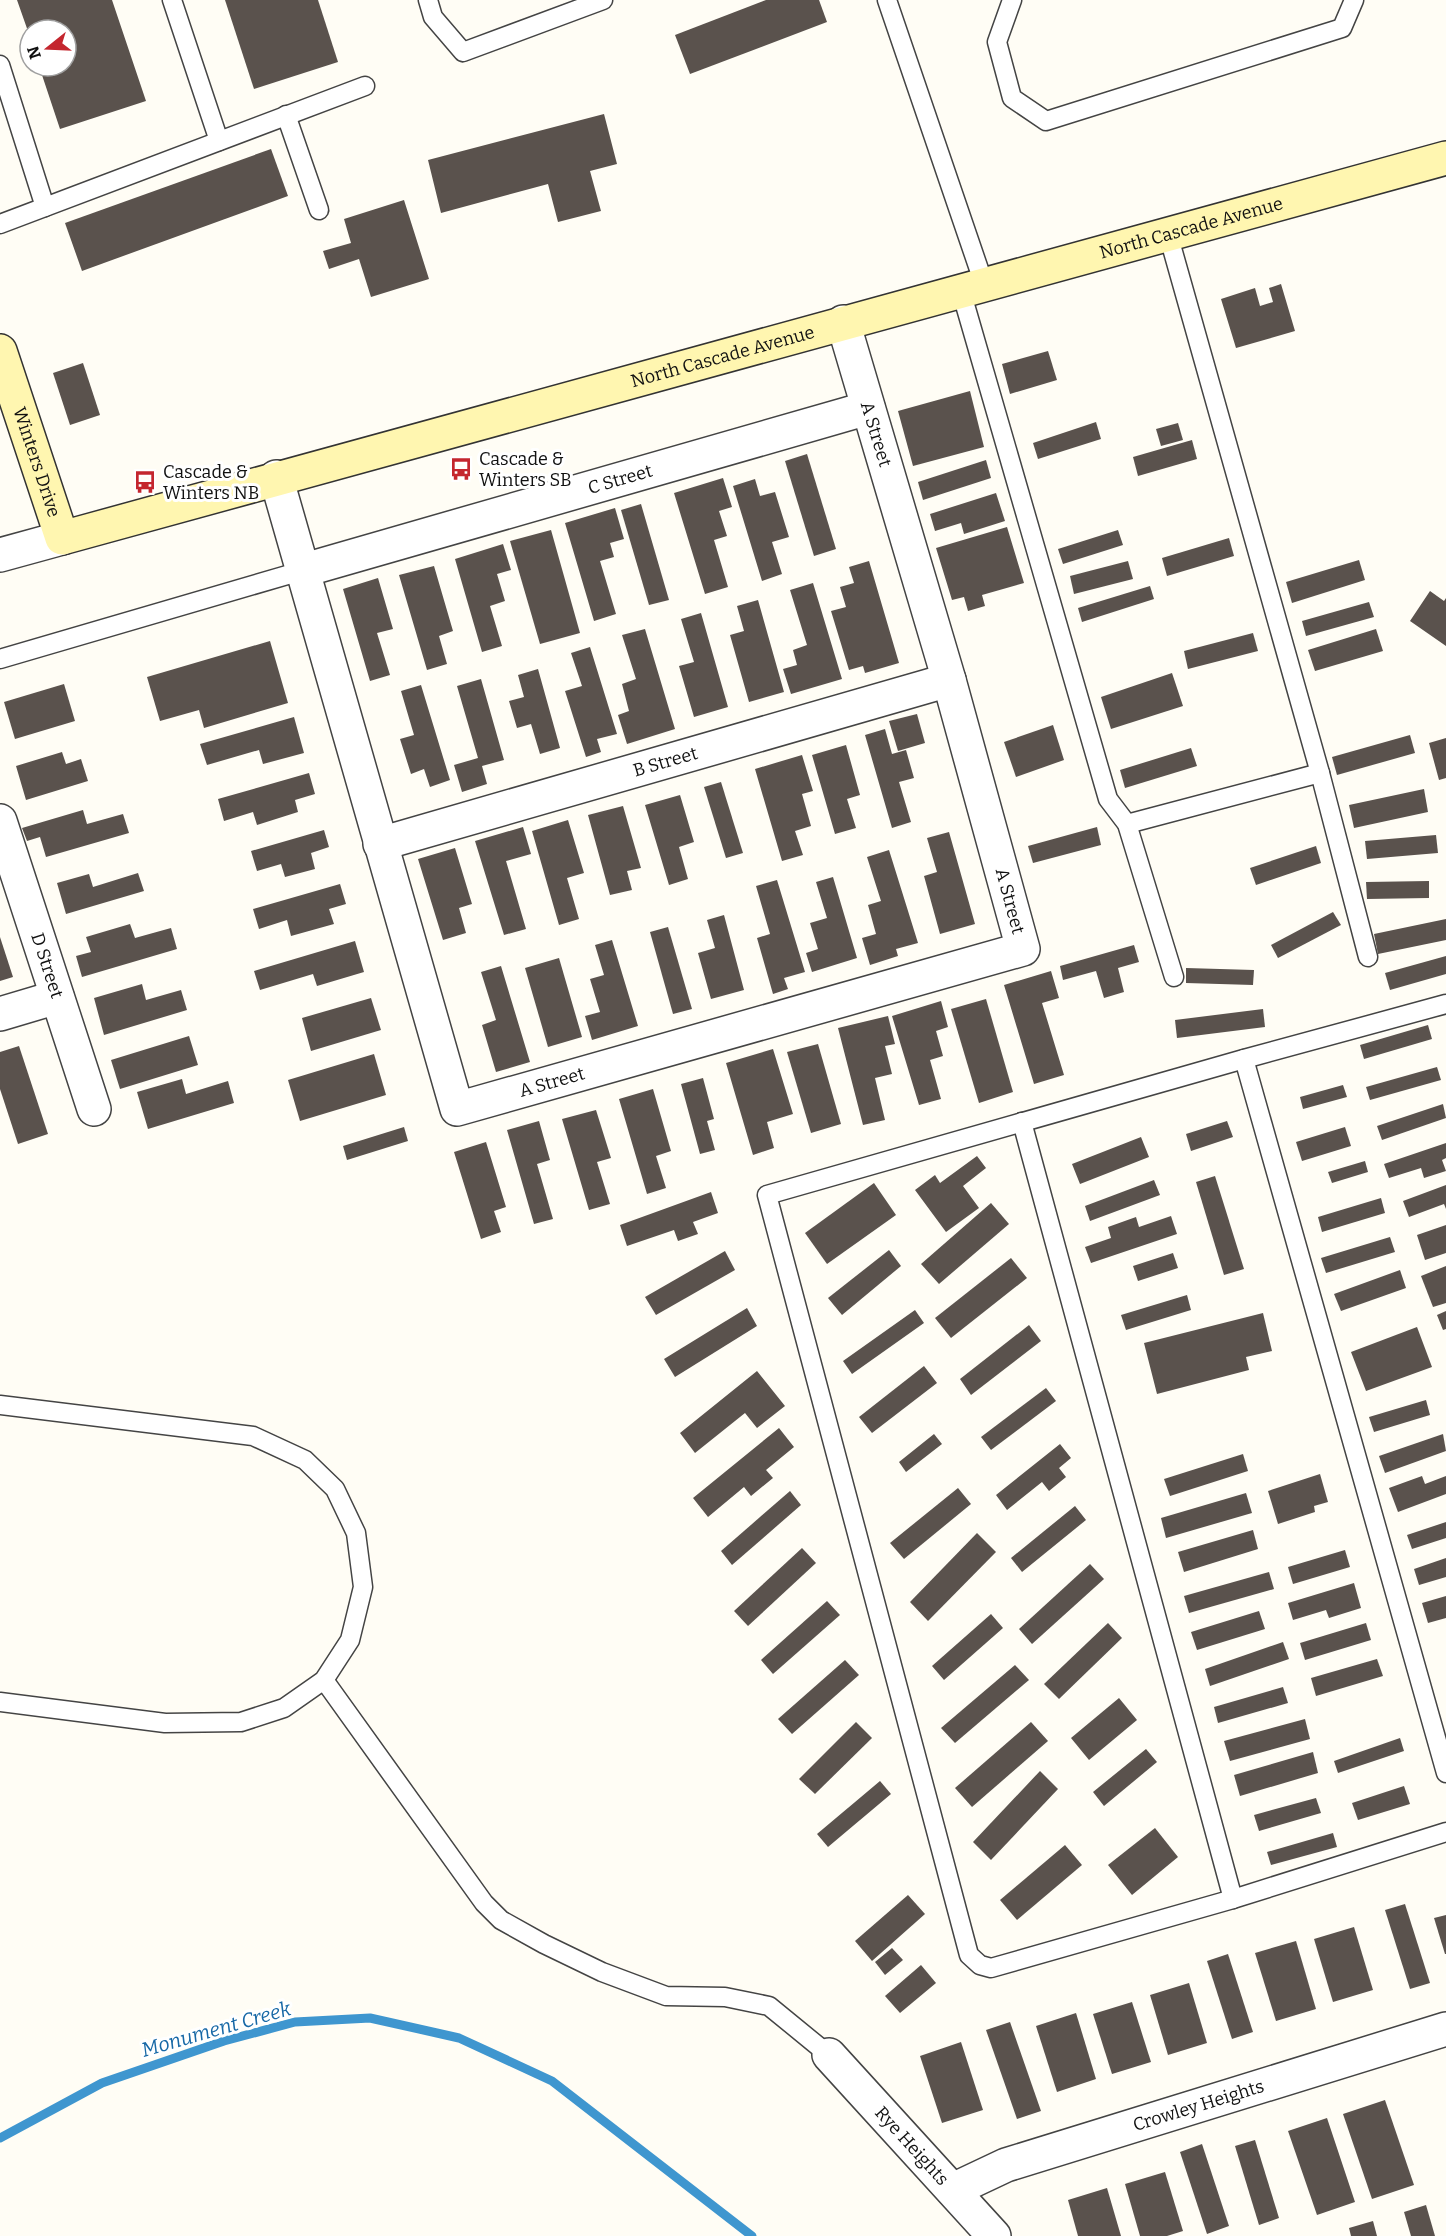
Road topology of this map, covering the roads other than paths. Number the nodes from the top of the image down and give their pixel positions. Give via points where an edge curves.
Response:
1 (172, 0) edge
2 (428, 0) edge
3 (603, 0) edge
4 (887, 0) edge
5 (1012, 0) edge
6 (1354, 0) edge
7 (0, 65) edge
8 (364, 86) dead end
9 (286, 115) junction
10 (219, 141) junction
11 (1446, 158) edge
12 (45, 207) junction
13 (319, 210) dead end
14 (0, 224) edge
15 (1168, 234) junction
16 (973, 287) junction
17 (843, 322) junction
18 (0, 351) edge
19 (868, 408) junction
20 (276, 477) junction
21 (62, 537) junction
22 (0, 555) edge
23 (302, 570) junction
24 (0, 659) edge
25 (949, 680) junction
26 (1320, 773) junction
27 (0, 821) edge
28 (1126, 824) junction
29 (380, 844) junction
30 (1368, 957) dead end
31 (1174, 977) dead end
32 (57, 997) junction
33 (1446, 1004) edge
34 (0, 1014) edge
35 (1244, 1059) junction
36 (94, 1108) dead end
37 (1022, 1122) junction
38 (0, 1405) edge
39 (324, 1680) junction
40 (0, 1702) edge
41 (1446, 1773) edge
42 (1446, 1832) edge
43 (1233, 1899) junction
44 (1446, 2030) edge
45 (829, 2055) joint
46 (953, 2190) junction
47 (994, 2236) edge

1 - 10 lane
2 - 3 lane via 433,17 463,52
4 - 16 lane
5 - 6 lane via 997,42 1012,98 1046,121 1342,28
7 - 12 lane
8 - 9 lane
9 - 10 lane
9 - 13 lane
10 - 12 lane
11 - 15 street, North Cascade Avenue
12 - 14 lane
15 - 16 street, North Cascade Avenue
15 - 26 lane
16 - 17 street, North Cascade Avenue
16 - 28 lane via 1108,799
17 - 19 street, A Street
17 - 20 street, North Cascade Avenue
18 - 21 street, Winters Drive
19 - 23 street, C Street
19 - 25 street, A Street
20 - 21 street, North Cascade Avenue
20 - 23 street
21 - 22 street, North Cascade Avenue
23 - 24 lane
23 - 29 street
25 - 29 street, B Street
25 - 29 street, A Street via 1023,949 457,1109
26 - 28 lane
26 - 30 lane
27 - 32 street, D Street
28 - 31 lane
32 - 34 street
32 - 36 street, D Street
33 - 35 lane
35 - 37 lane
35 - 41 lane
37 - 43 lane
37 - 43 lane via 767,1195 969,1955 980,1965 991,1968
38 - 39 lane via 253,1436 304,1460 335,1489 356,1533 363,1587 350,1640
39 - 40 lane via 284,1707 241,1722 165,1723
39 - 45 lane via 484,1903 501,1920 602,1972 666,1996 725,1997 769,2006
42 - 43 lane
44 - 46 street, Crowley Heights via 1006,2166
45 - 46 street, Rye Heights
46 - 47 street, Rye Heights

